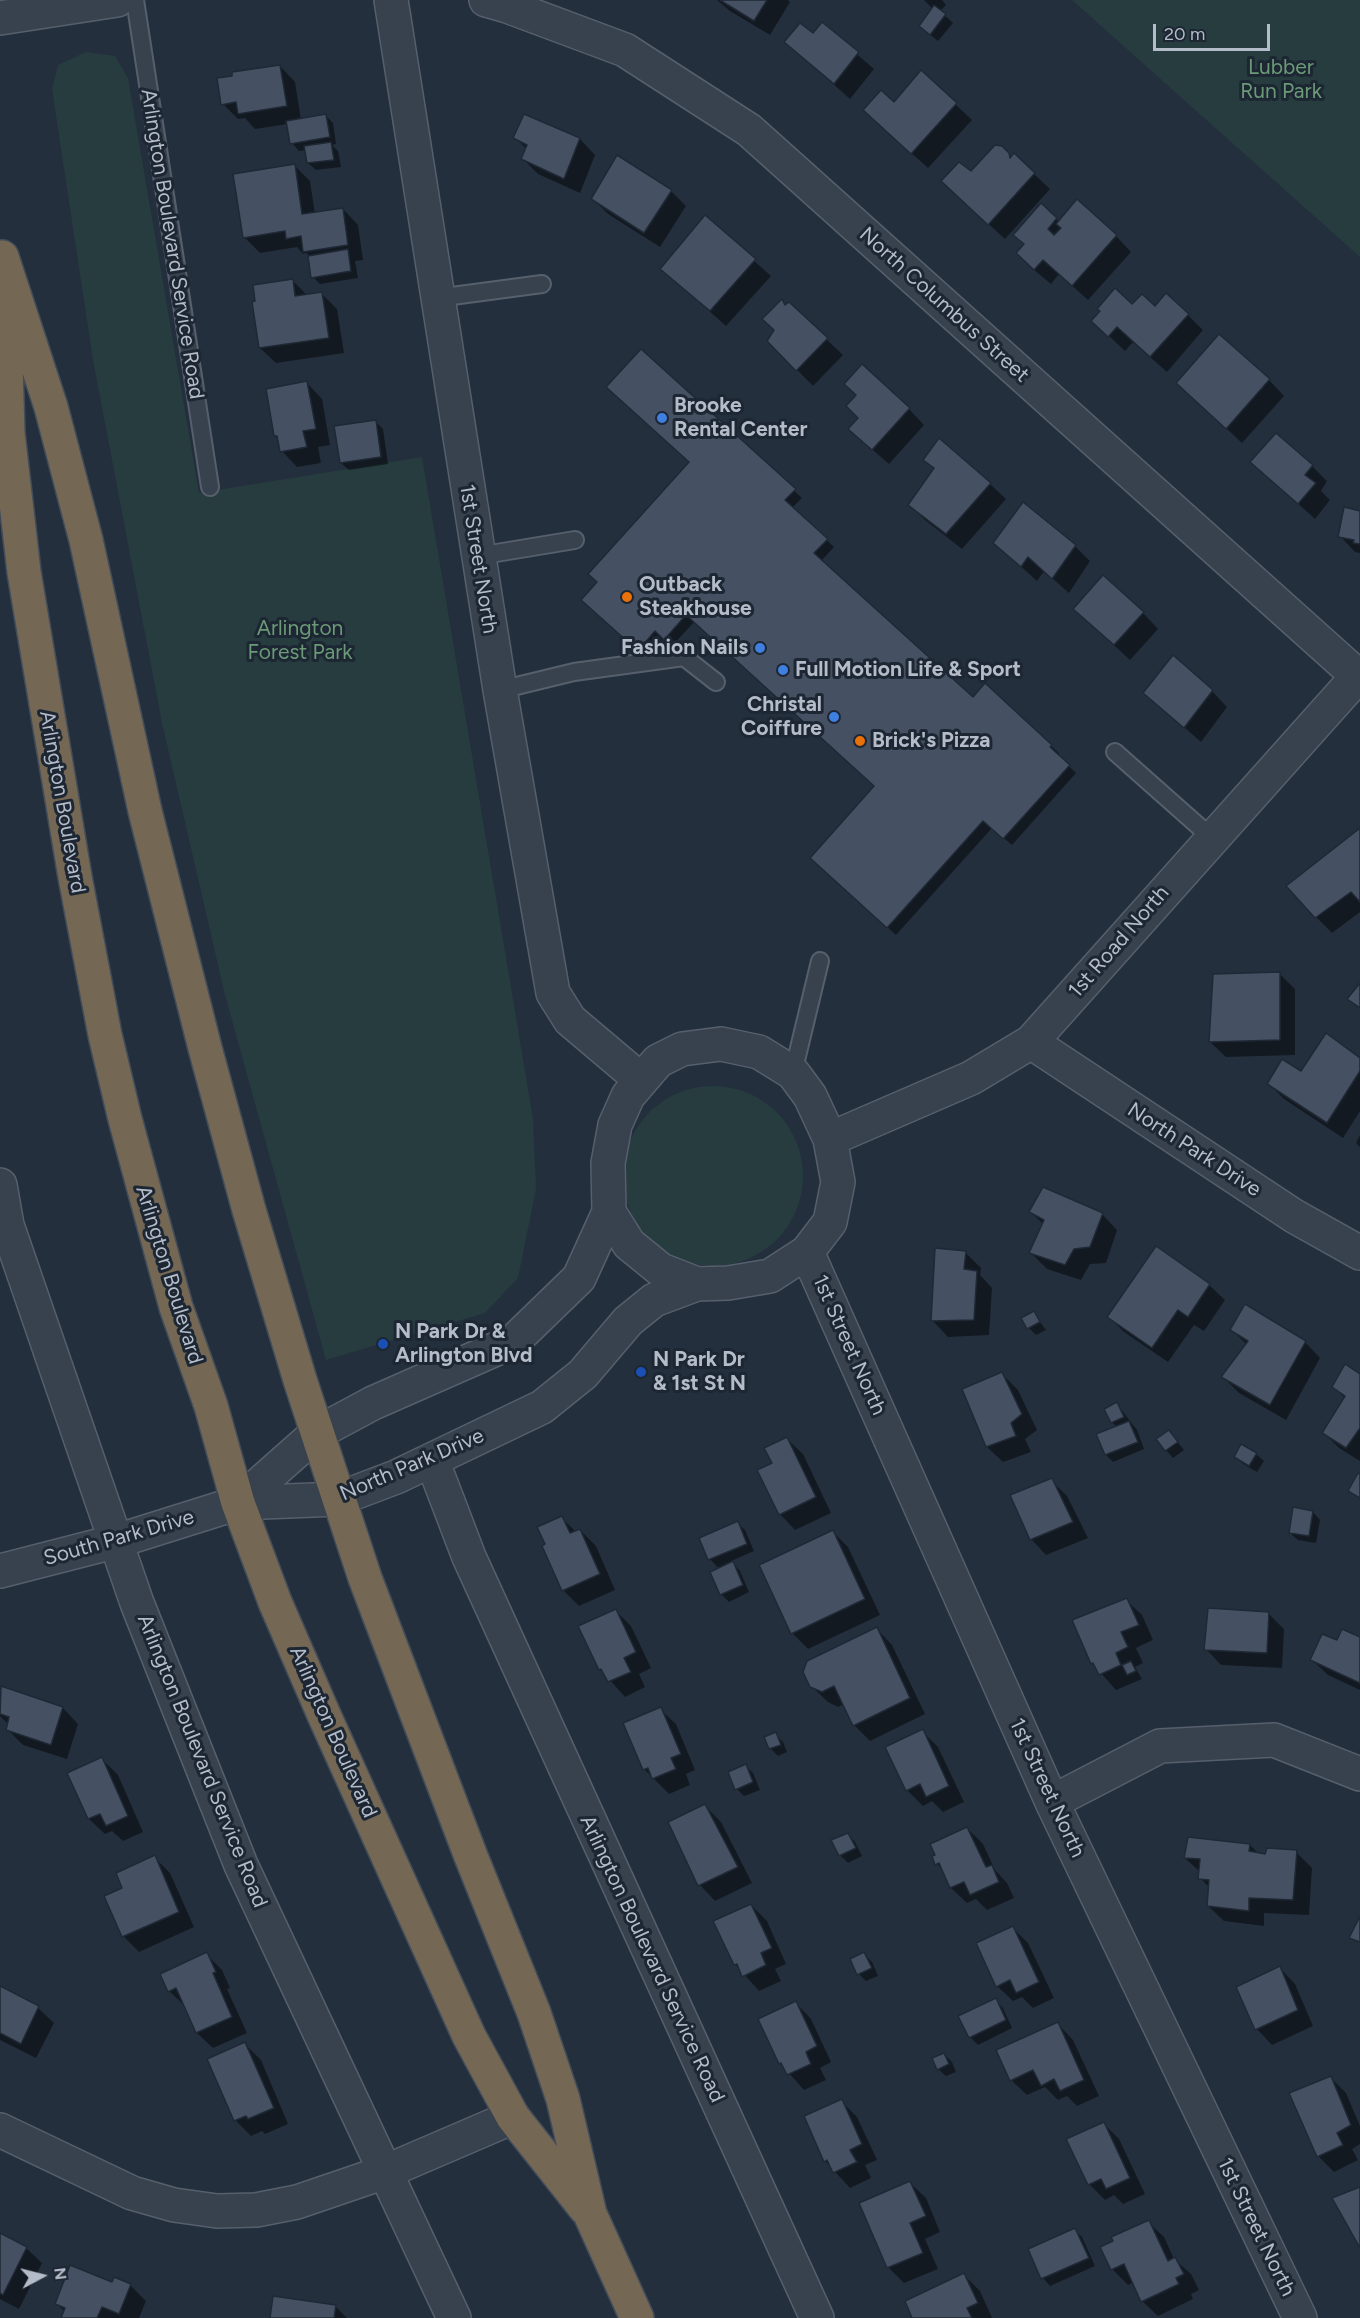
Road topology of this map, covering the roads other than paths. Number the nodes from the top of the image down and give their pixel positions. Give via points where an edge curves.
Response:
1 (117, 0) edge
2 (135, 0) edge
3 (391, 0) edge
4 (486, 0) edge
5 (0, 18) edge
6 (1, 249) edge
7 (542, 284) dead end
8 (437, 298) junction
9 (210, 487) dead end
10 (575, 540) dead end
11 (478, 556) junction
12 (1359, 677) edge
13 (716, 682) dead end
14 (500, 690) junction
15 (1115, 752) dead end
16 (1212, 838) junction
17 (820, 961) dead end
18 (1031, 1042) junction
19 (793, 1073) junction
20 (641, 1080) junction
21 (830, 1139) junction
22 (0, 1185) edge
23 (609, 1212) junction
24 (807, 1252) junction
25 (1360, 1253) edge
26 (698, 1284) junction
27 (316, 1433) junction
28 (432, 1460) junction
29 (338, 1499) junction
30 (238, 1503) junction
31 (117, 1541) junction
32 (0, 1571) edge
33 (1360, 1774) edge
34 (1053, 1802) junction
35 (513, 2117) junction
36 (0, 2130) edge
37 (385, 2172) junction
38 (590, 2214) junction
39 (454, 2318) edge
40 (637, 2318) edge
41 (817, 2318) edge
42 (1300, 2318) edge

1 - 5 street
2 - 9 lane, Arlington Boulevard Service Road
3 - 8 street, 1st Street North
4 - 12 street, North Columbus Street via 625,50 749,130
6 - 27 highway, Arlington Boulevard via 51,407 86,540 146,811 205,1047
6 - 30 highway, Arlington Boulevard via 8,433 24,572 86,941 147,1208
7 - 8 lane
8 - 11 street, 1st Street North
10 - 11 lane
11 - 14 street, 1st Street North
12 - 16 street, 1st Road North
13 - 14 lane via 684,657 574,672
14 - 20 street, 1st Street North via 553,993 570,1020
15 - 16 lane
16 - 18 street, 1st Road North
17 - 19 lane
18 - 21 street, 1st Road North via 971,1078
18 - 25 street, North Park Drive via 1294,1216
19 - 20 street via 759,1052 721,1044 682,1049 658,1061
19 - 21 street via 810,1096
20 - 23 street via 628,1096 615,1125 608,1163
21 - 24 street via 838,1182 830,1222
22 - 31 street, Arlington Boulevard Service Road via 7,1225
23 - 26 street via 630,1244 661,1270
23 - 27 street via 579,1278 514,1341 373,1403
24 - 26 street via 770,1276
24 - 34 street, 1st Street North
26 - 28 street, North Park Drive via 654,1300 628,1321 583,1374 542,1407
27 - 29 highway, Arlington Boulevard
27 - 30 street
28 - 29 street, North Park Drive
28 - 41 street, Arlington Boulevard Service Road via 469,1557
29 - 30 street, North Park Drive
29 - 38 highway, Arlington Boulevard via 421,1728 534,2013 563,2099
30 - 31 street, South Park Drive
30 - 35 highway, Arlington Boulevard via 324,1715 470,2036
31 - 32 street, South Park Drive
31 - 37 street, Arlington Boulevard Service Road via 137,1603 241,1865
33 - 34 street via 1274,1740 1160,1746
34 - 42 street, 1st Street North
35 - 37 street
35 - 38 highway, Arlington Boulevard
36 - 37 street via 132,2193 174,2205 217,2211 256,2210 297,2202
37 - 39 street, Arlington Boulevard Service Road
38 - 40 highway, Arlington Boulevard

